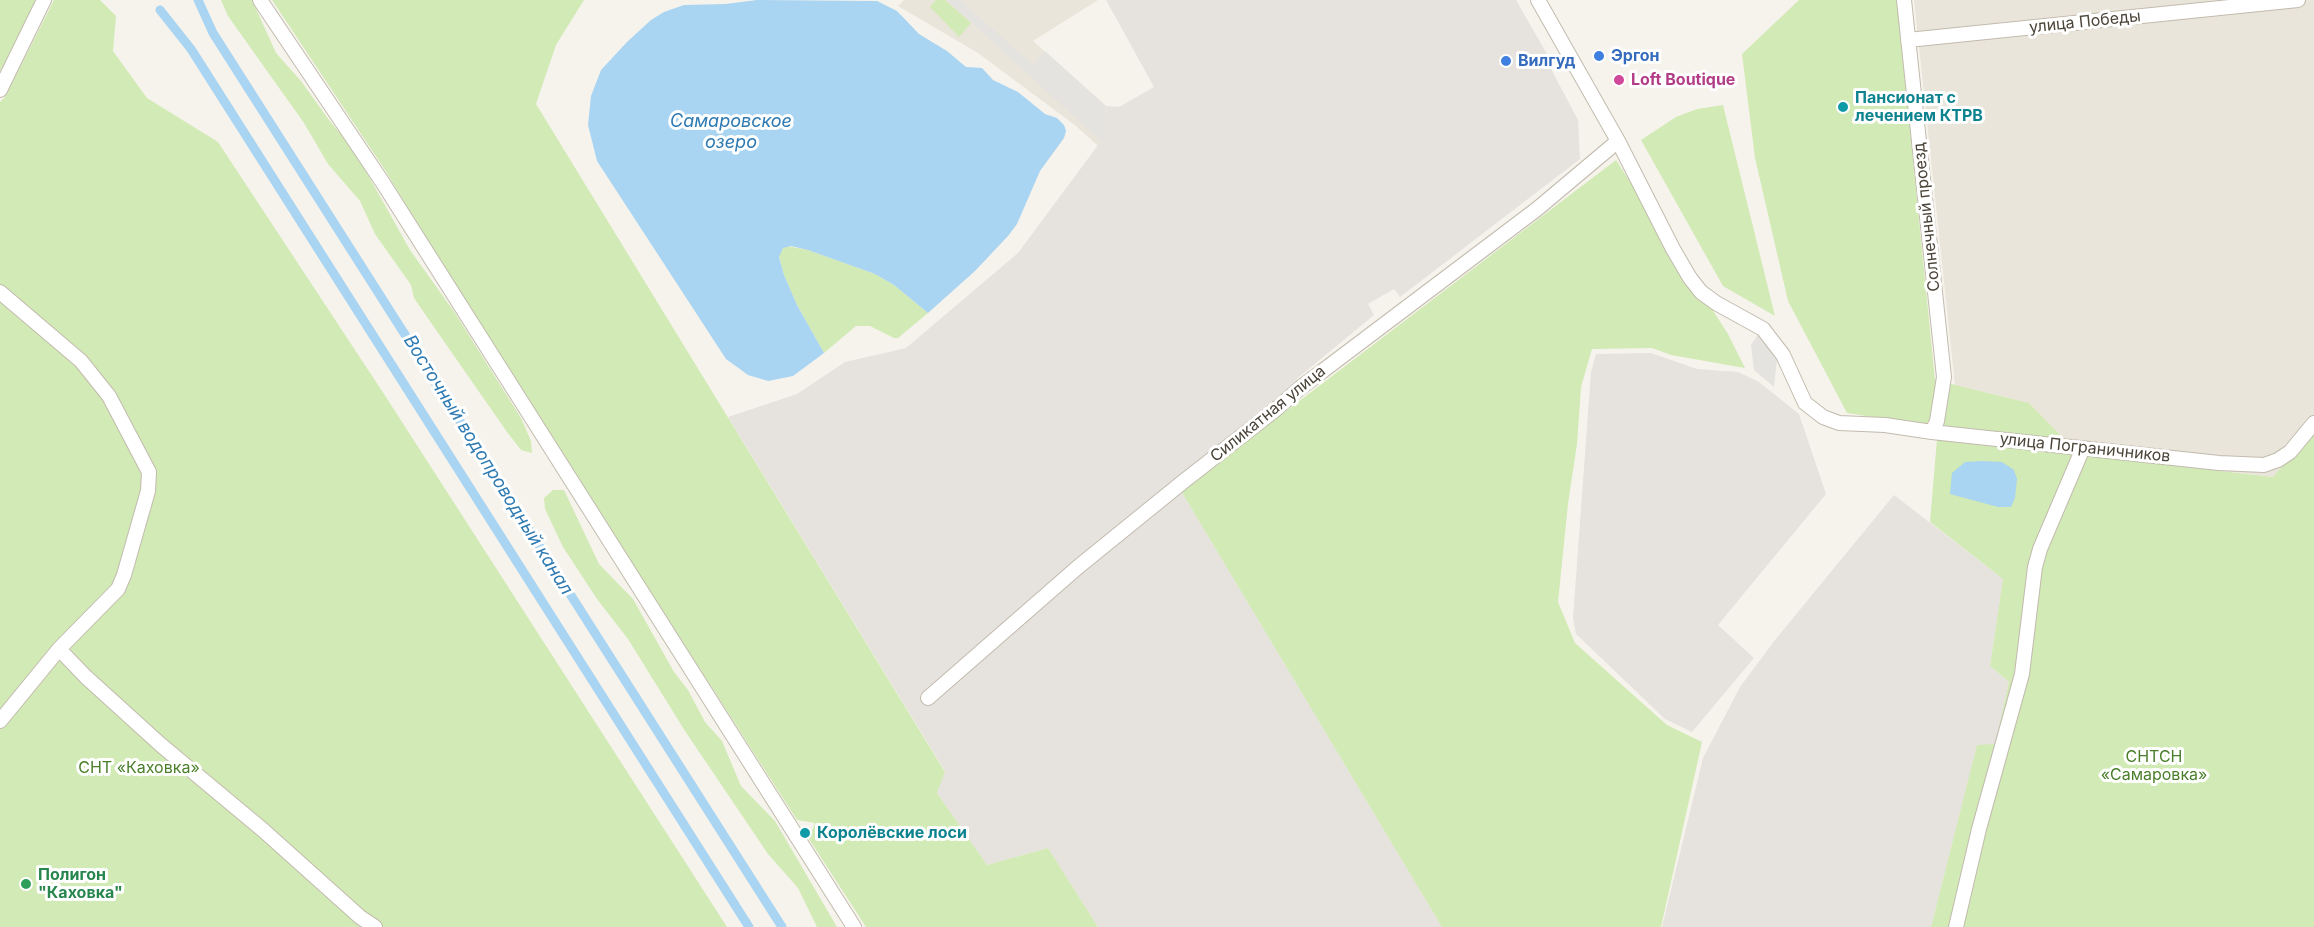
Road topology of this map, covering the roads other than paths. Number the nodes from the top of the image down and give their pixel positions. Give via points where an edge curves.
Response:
1 (44, 0) edge
2 (260, 0) edge
3 (1538, 0) edge
4 (1904, 0) edge
5 (2298, 0) edge
6 (1908, 40) junction
7 (0, 90) edge
8 (1618, 141) junction
9 (0, 292) edge
10 (2314, 423) edge
11 (1932, 432) junction
12 (2082, 448) junction
13 (58, 649) junction
14 (928, 699) dead end
15 (0, 721) edge
16 (375, 927) edge
17 (854, 927) edge
18 (1956, 927) edge

1 - 7 street
2 - 17 street via 383,183
3 - 8 street
4 - 6 street, Солнечный проезд
5 - 6 street, улица Победы
6 - 11 street, Солнечный проезд via 1944,376
8 - 11 street, улица Пограничников via 1695,285 1716,303 1763,329 1783,355 1805,403 1839,423
8 - 14 street, Силикатная улица via 1537,209 1184,481 1078,567
9 - 13 street via 81,361 109,396 149,472 148,491 118,589
10 - 12 street, улица Пограничников via 2290,452 2264,465
11 - 12 street, улица Пограничников
12 - 18 street via 2035,567 2022,674
13 - 15 street
13 - 16 street via 161,745

